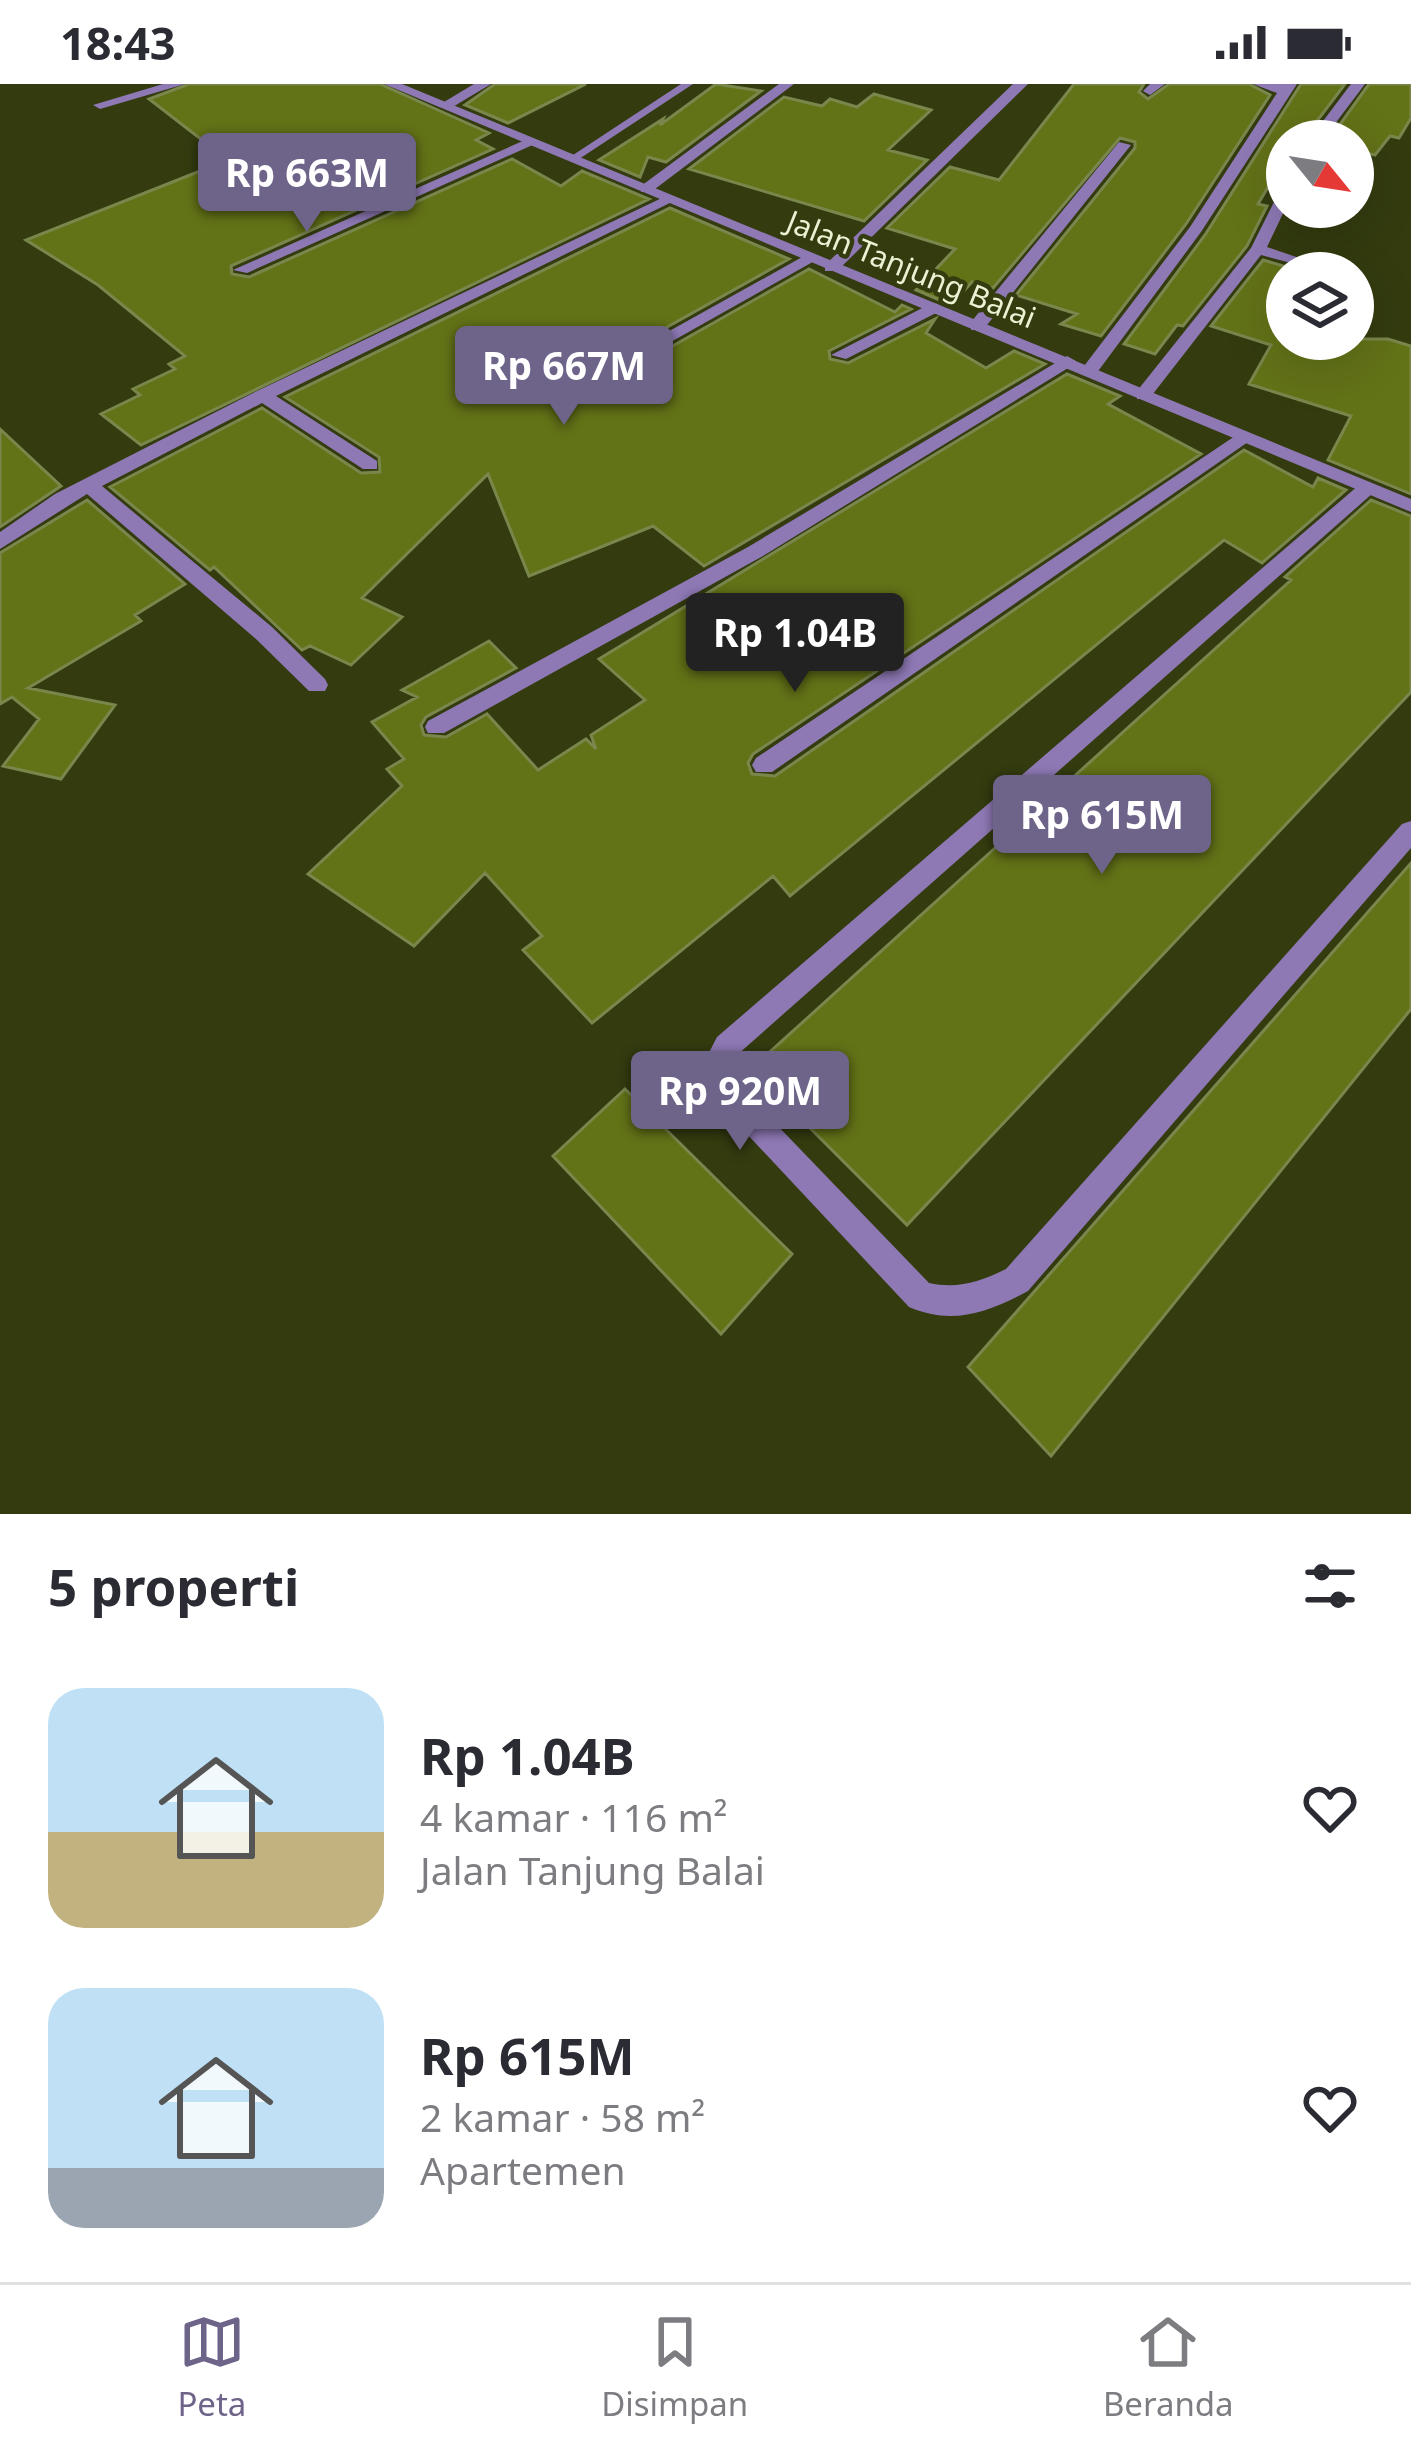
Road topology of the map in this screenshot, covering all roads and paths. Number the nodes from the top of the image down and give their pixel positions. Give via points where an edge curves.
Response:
1 (178, 84) edge
2 (391, 84) edge
3 (484, 84) edge
4 (688, 84) edge
5 (787, 84) edge
6 (1021, 84) edge
7 (1260, 84) edge
8 (1358, 84) edge
9 (1287, 88) edge
10 (100, 105) dead end
11 (446, 105) junction
12 (1331, 120) edge
13 (530, 143) junction
14 (1124, 145) dead end
15 (572, 159) junction
16 (646, 189) junction
17 (671, 199) junction
18 (1268, 228) edge
19 (1258, 249) junction
20 (1267, 252) edge
21 (810, 259) junction
22 (831, 268) junction
23 (241, 270) dead end
24 (932, 308) junction
25 (977, 326) junction
26 (840, 355) dead end
27 (1066, 362) junction
28 (1090, 370) junction
29 (576, 388) dead end
30 (263, 395) junction
31 (1143, 395) junction
32 (1241, 438) junction
33 (370, 465) dead end
34 (88, 486) junction
35 (1366, 489) junction
36 (1411, 506) edge
37 (0, 542) edge
38 (317, 686) dead end
39 (436, 727) dead end
40 (764, 765) dead end
41 (1411, 831) edge

1 - 10 street
2 - 11 street, Jalan Tanjung Balai
3 - 11 street
4 - 15 lane
5 - 16 street
6 - 22 street
7 - 9 street
8 - 12 street
9 - 28 street via 1196,229
11 - 13 street, Jalan Tanjung Balai
13 - 15 street, Jalan Tanjung Balai
13 - 23 street
14 - 25 street
15 - 16 street, Jalan Tanjung Balai
16 - 17 street, Jalan Tanjung Balai
17 - 21 street, Jalan Tanjung Balai
17 - 30 street
18 - 19 street
19 - 20 street
19 - 31 street
21 - 22 street, Jalan Tanjung Balai
21 - 29 street
22 - 24 street, Jalan Tanjung Balai
24 - 25 street, Jalan Tanjung Balai
24 - 26 street
25 - 27 street, Jalan Tanjung Balai
27 - 28 street, Jalan Tanjung Balai
27 - 39 street via 873,484
28 - 31 street, Jalan Tanjung Balai
30 - 33 street
30 - 34 street
31 - 32 street, Jalan Tanjung Balai
32 - 35 street, Jalan Tanjung Balai
32 - 40 street
34 - 37 street
34 - 38 street
35 - 36 street, Jalan Tanjung Balai
35 - 41 street via 727,1046 711,1076 920,1296 945,1305 977,1301 1017,1280

